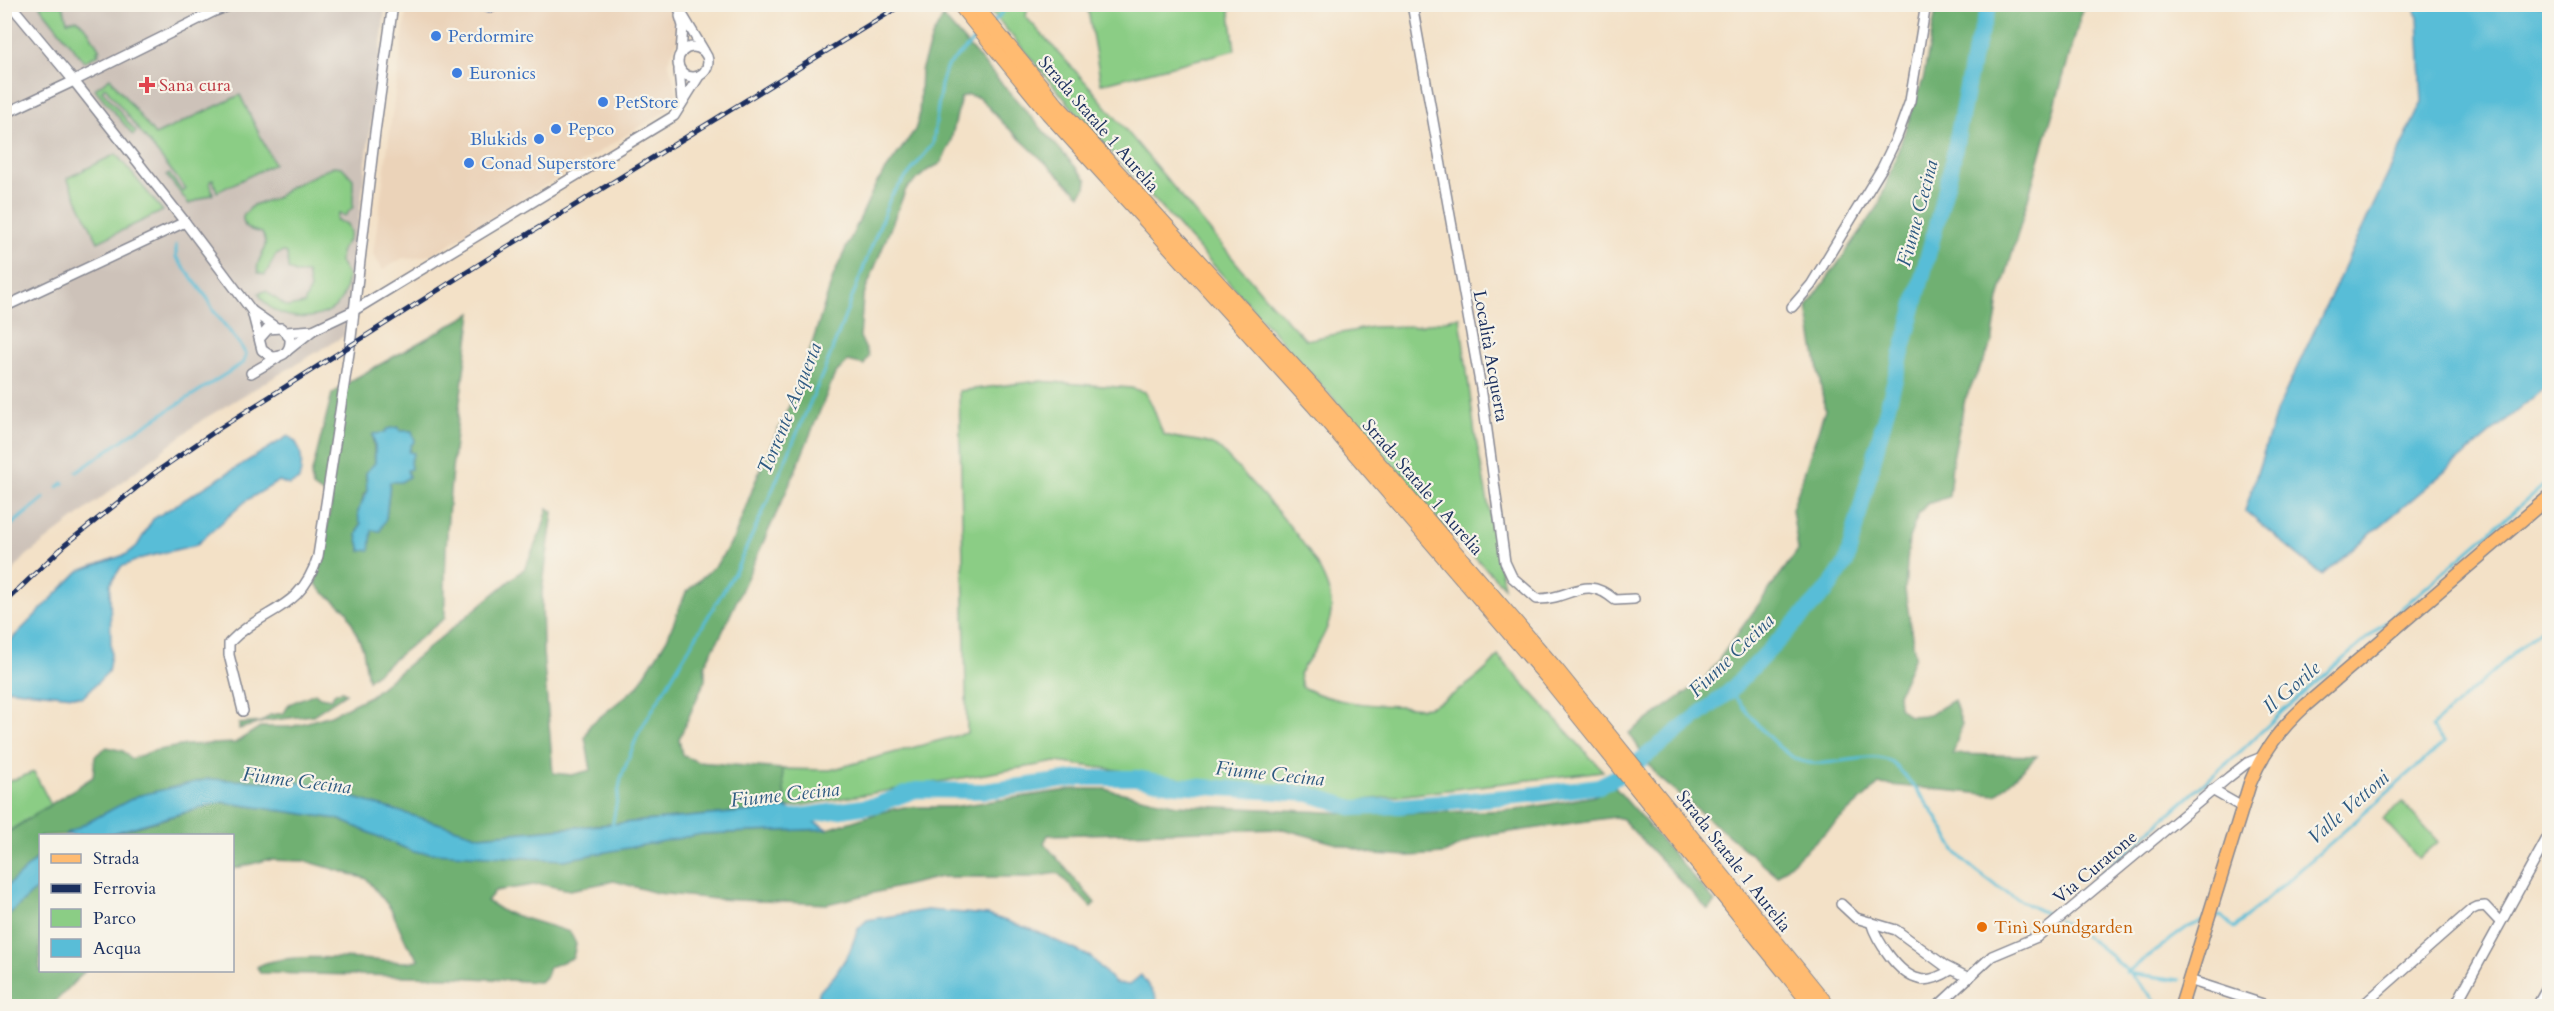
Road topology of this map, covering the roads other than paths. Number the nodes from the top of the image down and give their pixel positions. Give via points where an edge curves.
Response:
1 (10, 4) edge
2 (234, 4) edge
3 (393, 4) edge
4 (481, 4) edge
5 (497, 4) edge
6 (959, 4) edge
7 (974, 4) edge
8 (1412, 4) edge
9 (1926, 4) edge
10 (677, 6) edge
11 (994, 40) junction
12 (681, 53) junction
13 (705, 53) junction
14 (679, 68) junction
15 (699, 76) junction
16 (74, 81) junction
17 (682, 104) junction
18 (4, 114) edge
19 (185, 222) junction
20 (1792, 307) dead end
21 (4, 308) edge
22 (252, 311) junction
23 (353, 311) junction
24 (275, 327) junction
25 (313, 330) junction
26 (286, 332) junction
27 (260, 338) junction
28 (262, 350) junction
29 (288, 350) junction
30 (278, 357) junction
31 (2550, 496) edge
32 (1634, 599) dead end
33 (243, 711) dead end
34 (2262, 757) junction
35 (2212, 790) junction
36 (2242, 807) junction
37 (1675, 823) junction
38 (2549, 836) edge
39 (1841, 904) dead end
40 (1871, 922) junction
41 (2500, 922) junction
42 (1951, 970) junction
43 (1969, 978) junction
44 (2189, 980) junction
45 (2550, 983) edge
46 (1812, 1006) edge
47 (1828, 1006) edge
48 (1938, 1006) edge
49 (2181, 1006) edge
50 (2269, 1006) edge
51 (2362, 1006) edge
52 (2456, 1006) edge
53 (2537, 1006) edge

1 - 16 street
2 - 16 street
3 - 23 street
4 - 5 street via 489,8
6 - 11 highway, Strada Statale 1 Aurelia
7 - 11 highway, Strada Statale 1 Aurelia
8 - 32 street, Località Acquerta via 1482,394 1505,562 1512,577 1537,599 1554,599 1589,587 1602,589 1615,600
9 - 20 street via 1910,101 1897,137 1811,285
10 - 12 street via 683,27
10 - 13 street
11 - 37 highway, Strada Statale 1 Aurelia via 1552,673
12 - 13 street via 691,47
12 - 14 street
13 - 15 street via 708,64
14 - 15 street via 687,76
14 - 17 street
15 - 17 street
16 - 18 street
16 - 19 street
17 - 23 street via 674,116
19 - 21 street
19 - 22 street
22 - 24 street
22 - 27 street
23 - 25 street
23 - 33 street via 314,571 297,595 229,643
24 - 26 street
24 - 27 street via 263,332
25 - 26 street
25 - 29 street
26 - 29 street
27 - 28 street
28 - 30 street
28 - 30 street via 251,373
29 - 30 street
31 - 34 main road via 2300,711
34 - 35 street, Via Curatone via 2247,763
34 - 36 main road
35 - 36 street
35 - 43 street, Via Curatone via 2033,940 1992,956
36 - 44 main road
37 - 46 highway, Strada Statale 1 Aurelia
37 - 47 highway, Strada Statale 1 Aurelia
38 - 41 street
39 - 40 street via 1850,914
40 - 42 street via 1896,930
40 - 42 street via 1883,950 1911,976 1923,980
41 - 51 street via 2485,906 2477,906
41 - 52 street
42 - 43 street
43 - 48 street, Via Curatone
44 - 49 main road
44 - 50 street
45 - 53 street

